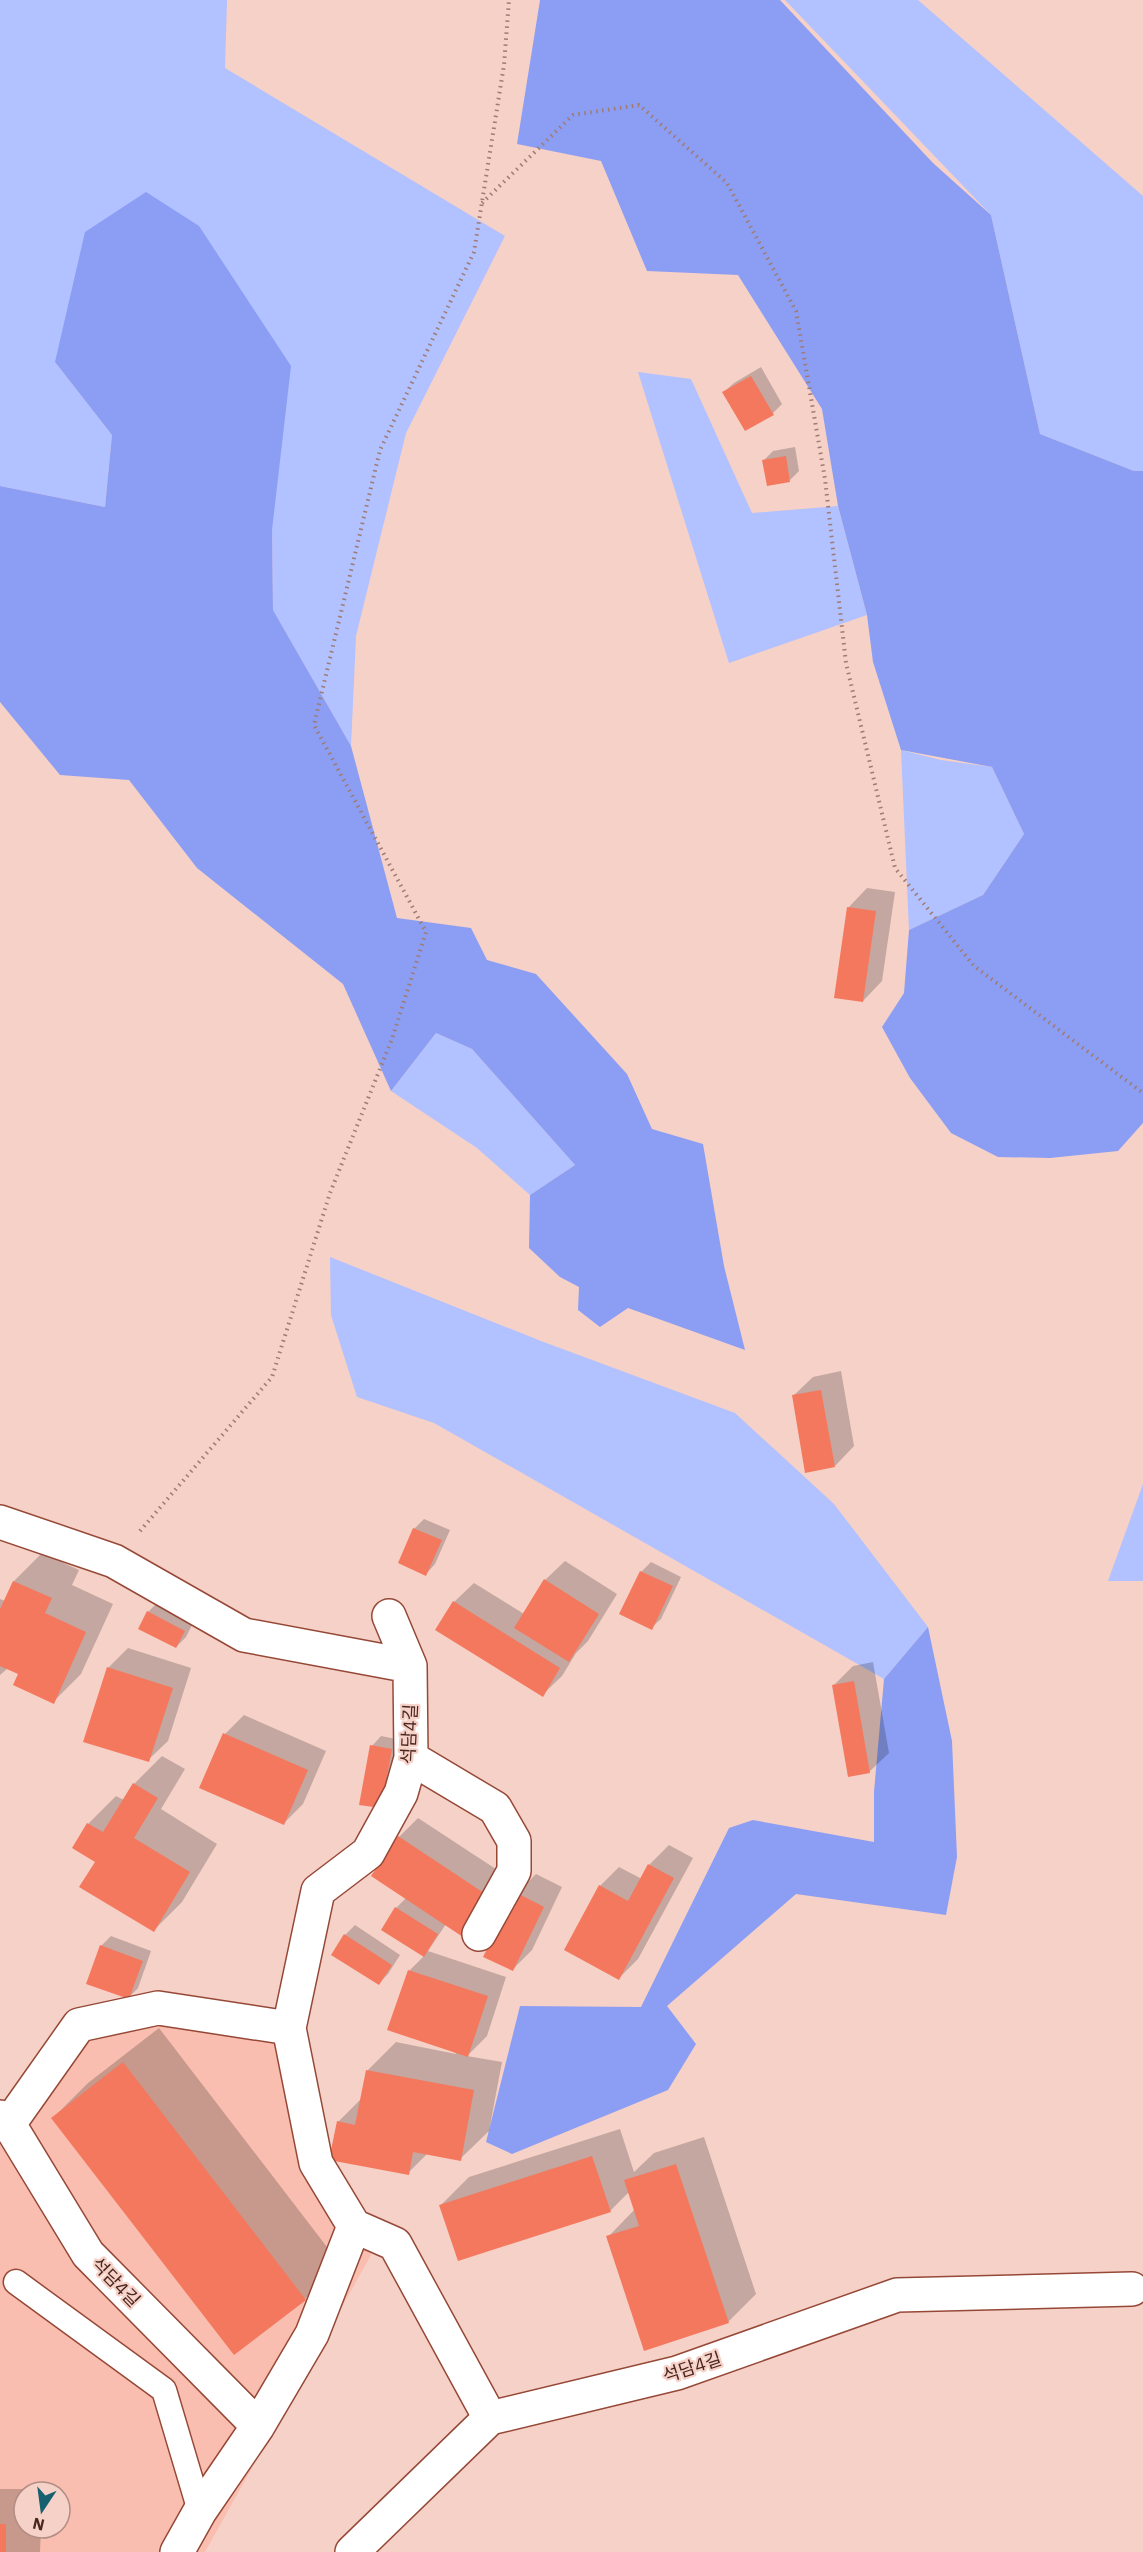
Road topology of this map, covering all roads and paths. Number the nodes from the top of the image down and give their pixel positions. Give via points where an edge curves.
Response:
1 (509, 0) edge
2 (482, 204) junction
3 (1143, 1093) edge
4 (0, 1522) edge
5 (114, 1561) junction
6 (389, 1616) dead end
7 (410, 1666) junction
8 (411, 1758) junction
9 (479, 1934) dead end
10 (289, 2028) junction
11 (4, 2121) edge
12 (354, 2226) junction
13 (16, 2282) dead end
14 (1138, 2285) edge
15 (490, 2418) junction
16 (258, 2426) junction
17 (200, 2511) junction
18 (177, 2552) edge
19 (352, 2552) edge

1 - 2 path via 504,64
2 - 3 path via 573,116 639,105 727,183 796,311 825,479 846,663 895,868 974,966
2 - 5 path via 474,252 380,450 314,725 426,932 392,1039 330,1193 272,1377
4 - 5 street
5 - 7 street via 244,1635
6 - 7 street
7 - 8 street, 석담4길
8 - 9 street via 495,1808 514,1840 514,1871
8 - 10 street, 석담4길 via 401,1793 368,1853 318,1891
10 - 11 street via 158,2008 79,2025
10 - 12 street, 석담4길 via 316,2163
11 - 16 street, 석담4길 via 88,2254
12 - 15 street via 395,2244
12 - 16 street via 312,2334
13 - 17 lane via 164,2390
14 - 15 street, 석담4길 via 897,2295 677,2373
15 - 19 street
16 - 17 street
17 - 18 street

